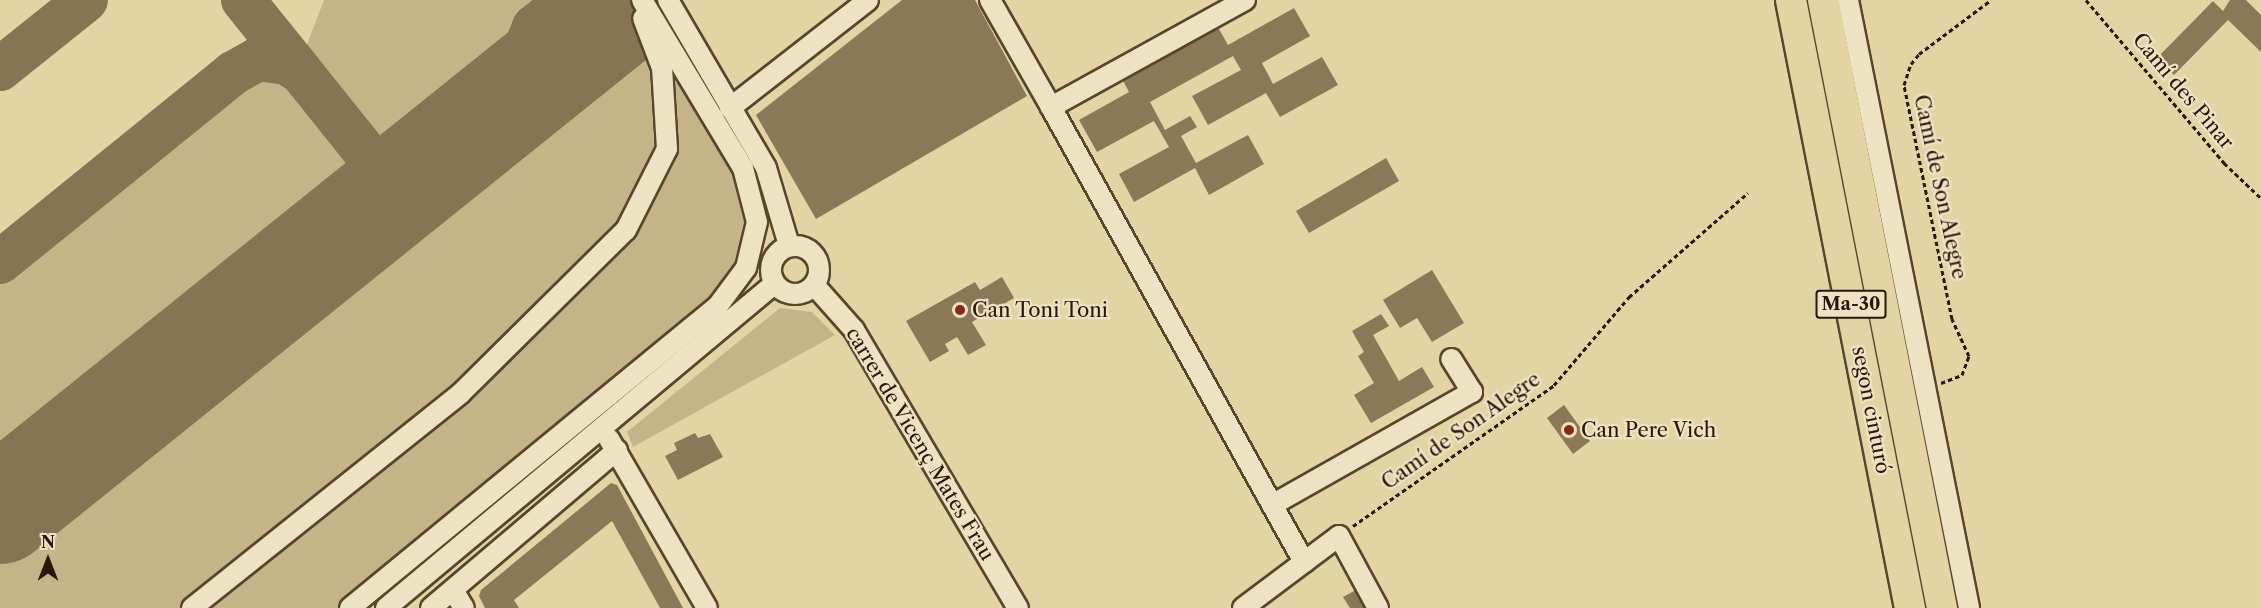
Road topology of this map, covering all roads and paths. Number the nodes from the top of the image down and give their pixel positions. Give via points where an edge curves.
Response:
1 (636, 0) edge
2 (642, 0) edge
3 (668, 0) edge
4 (868, 0) edge
5 (990, 0) edge
6 (1245, 0) edge
7 (1791, 0) edge
8 (1823, 0) edge
9 (1848, 0) edge
10 (1991, 0) edge
11 (2086, 0) edge
12 (1051, 107) junction
13 (730, 108) junction
14 (1748, 193) dead end
15 (2261, 198) edge
16 (789, 245) junction
17 (774, 284) junction
18 (815, 286) junction
19 (1451, 359) dead end
20 (1925, 388) junction
21 (601, 426) junction
22 (617, 450) junction
23 (1272, 505) junction
24 (1339, 536) junction
25 (1304, 562) junction
26 (453, 590) junction
27 (192, 608) edge
28 (350, 608) edge
29 (386, 608) edge
30 (431, 608) edge
31 (464, 608) edge
32 (707, 608) edge
33 (1018, 608) edge
34 (1243, 608) edge
35 (1378, 608) edge
36 (1910, 608) edge
37 (1941, 608) edge
38 (1969, 608) edge

1 - 27 street via 662,68 667,149 626,230 461,393
2 - 28 street via 743,168 757,222 746,268 700,322
3 - 13 street
4 - 13 street
5 - 12 street
6 - 12 street
7 - 36 highway, segon cinturó / Ma-30
8 - 37 highway, segon cinturó / Ma-30
9 - 20 street
10 - 20 path, Camí de Son Alegre via 1919,54 1906,73 1905,97 1952,319 1969,356 1962,375
11 - 15 path, Camí des Pinar via 2224,163
12 - 23 street
13 - 16 street via 766,168
14 - 24 path, Camí de Son Alegre via 1629,297 1554,385
16 - 17 street via 773,260
16 - 18 street via 802,245 815,258
17 - 18 street via 785,291 804,293
17 - 21 street
18 - 33 street, carrer de Vicenç Mates Frau via 854,330
19 - 23 street via 1472,392
20 - 38 street
21 - 22 street
21 - 29 street
22 - 26 street
22 - 32 street
23 - 25 street
24 - 25 street
24 - 35 street
25 - 34 street
26 - 30 street
26 - 31 street

